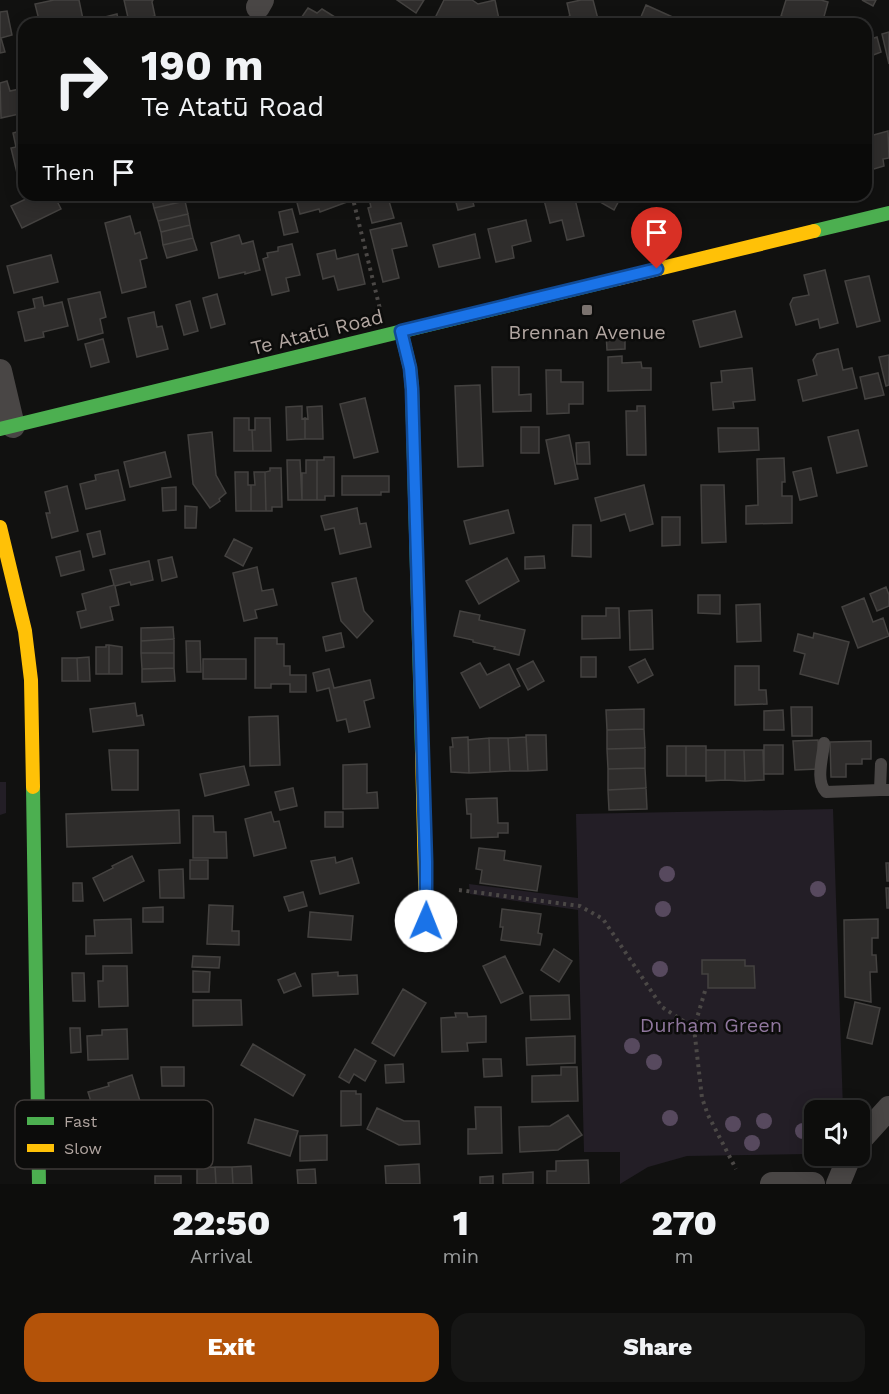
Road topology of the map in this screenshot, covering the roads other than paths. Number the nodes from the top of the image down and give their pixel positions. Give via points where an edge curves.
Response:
1 (889, 213) edge
2 (401, 331) junction
3 (0, 371) edge
4 (7, 428) edge
5 (0, 527) edge
6 (824, 743) dead end
7 (881, 764) dead end
8 (885, 790) edge
9 (426, 921) dead end
10 (38, 1100) edge
11 (889, 1108) edge
12 (870, 1129) edge
13 (845, 1166) edge
14 (39, 1169) edge
15 (39, 1184) edge
16 (772, 1184) edge
17 (813, 1184) edge
18 (838, 1184) edge

1 - 2 street, Te Atatū Road
2 - 4 street, Te Atatū Road
2 - 9 street via 412,389
3 - 4 street
5 - 10 street via 26,631 31,680
6 - 8 lane via 820,780 826,792
7 - 8 lane
11 - 12 street
13 - 18 street
14 - 15 street
16 - 17 street

